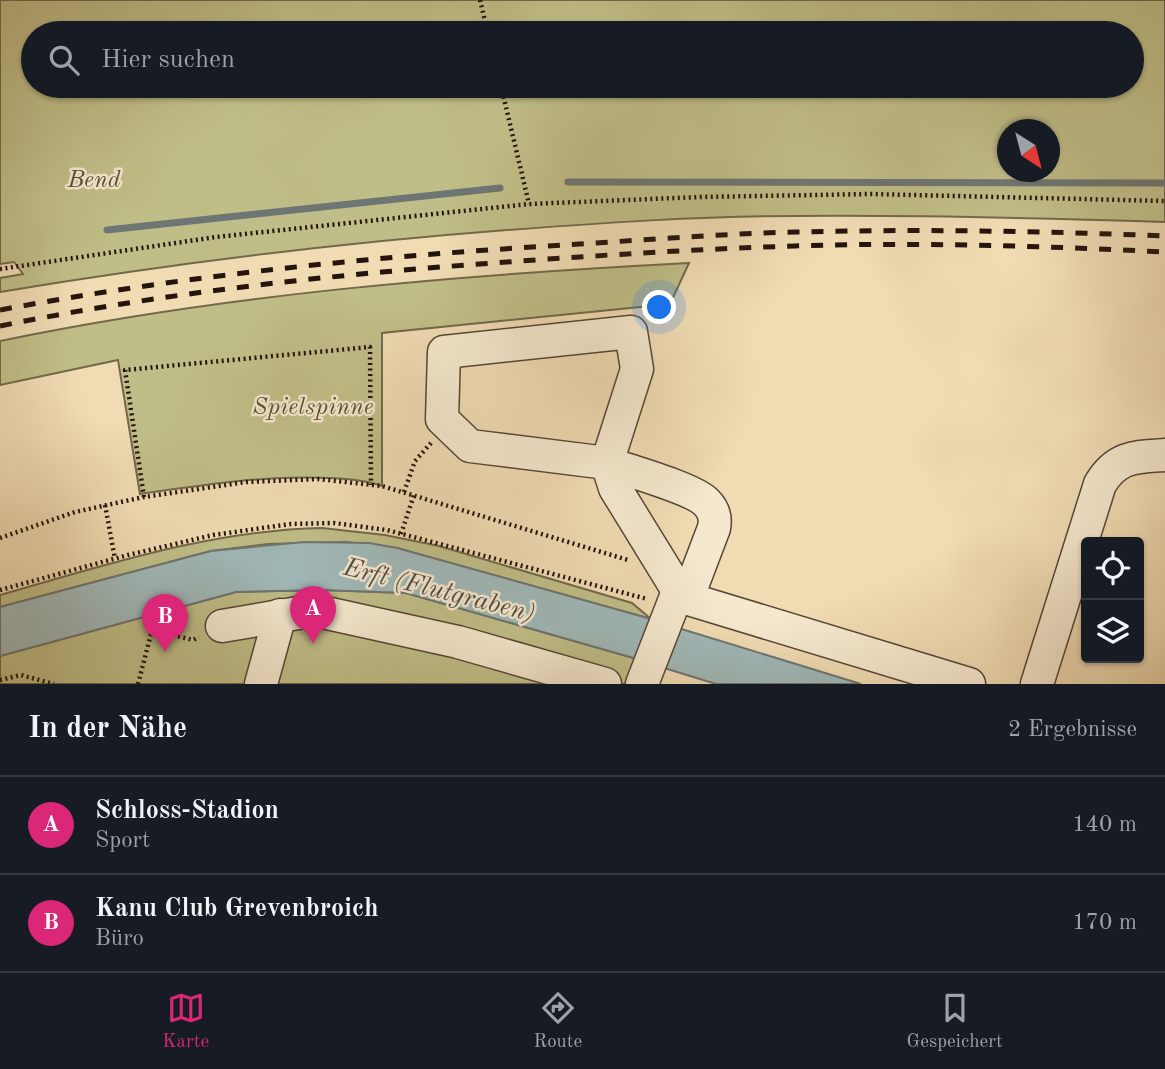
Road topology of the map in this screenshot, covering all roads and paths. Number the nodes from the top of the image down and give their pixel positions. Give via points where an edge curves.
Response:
1 (480, 0) edge
2 (485, 21) edge
3 (504, 98) edge
4 (1165, 201) edge
5 (529, 204) junction
6 (0, 269) edge
7 (449, 426) junction
8 (1165, 455) edge
9 (607, 463) junction
10 (371, 485) junction
11 (404, 492) junction
12 (414, 495) junction
13 (144, 496) junction
14 (105, 505) junction
15 (401, 534) junction
16 (0, 538) edge
17 (115, 558) junction
18 (0, 590) edge
19 (675, 599) junction
20 (280, 615) junction
21 (222, 626) joint
22 (646, 674) edge
23 (0, 680) edge
24 (54, 684) edge
25 (138, 684) edge
26 (261, 684) edge
27 (605, 684) edge
28 (969, 684) edge
29 (1037, 684) edge

1 - 2 path
3 - 5 path
4 - 5 path via 857,194
5 - 6 path via 202,239
7 - 9 street via 470,446
7 - 9 street via 442,419 444,352 631,332 637,369
7 - 11 path via 415,461
8 - 29 street via 1124,460 1107,474 1098,490
9 - 19 street via 615,488
9 - 19 street via 694,494 712,509 714,528
10 - 11 path
10 - 13 path via 276,480
10 - 13 path via 370,347 125,370
11 - 12 path
12 - 15 path
12 - 19 path via 627,560
13 - 14 path
14 - 16 path
14 - 17 path
15 - 17 path via 348,524 291,524 213,535
15 - 19 path via 630,595
17 - 18 path
19 - 22 street
19 - 28 street
20 - 21 street
20 - 26 street
20 - 27 street via 328,613 458,642
21 - 25 path via 193,640 152,630
23 - 24 path via 21,675

